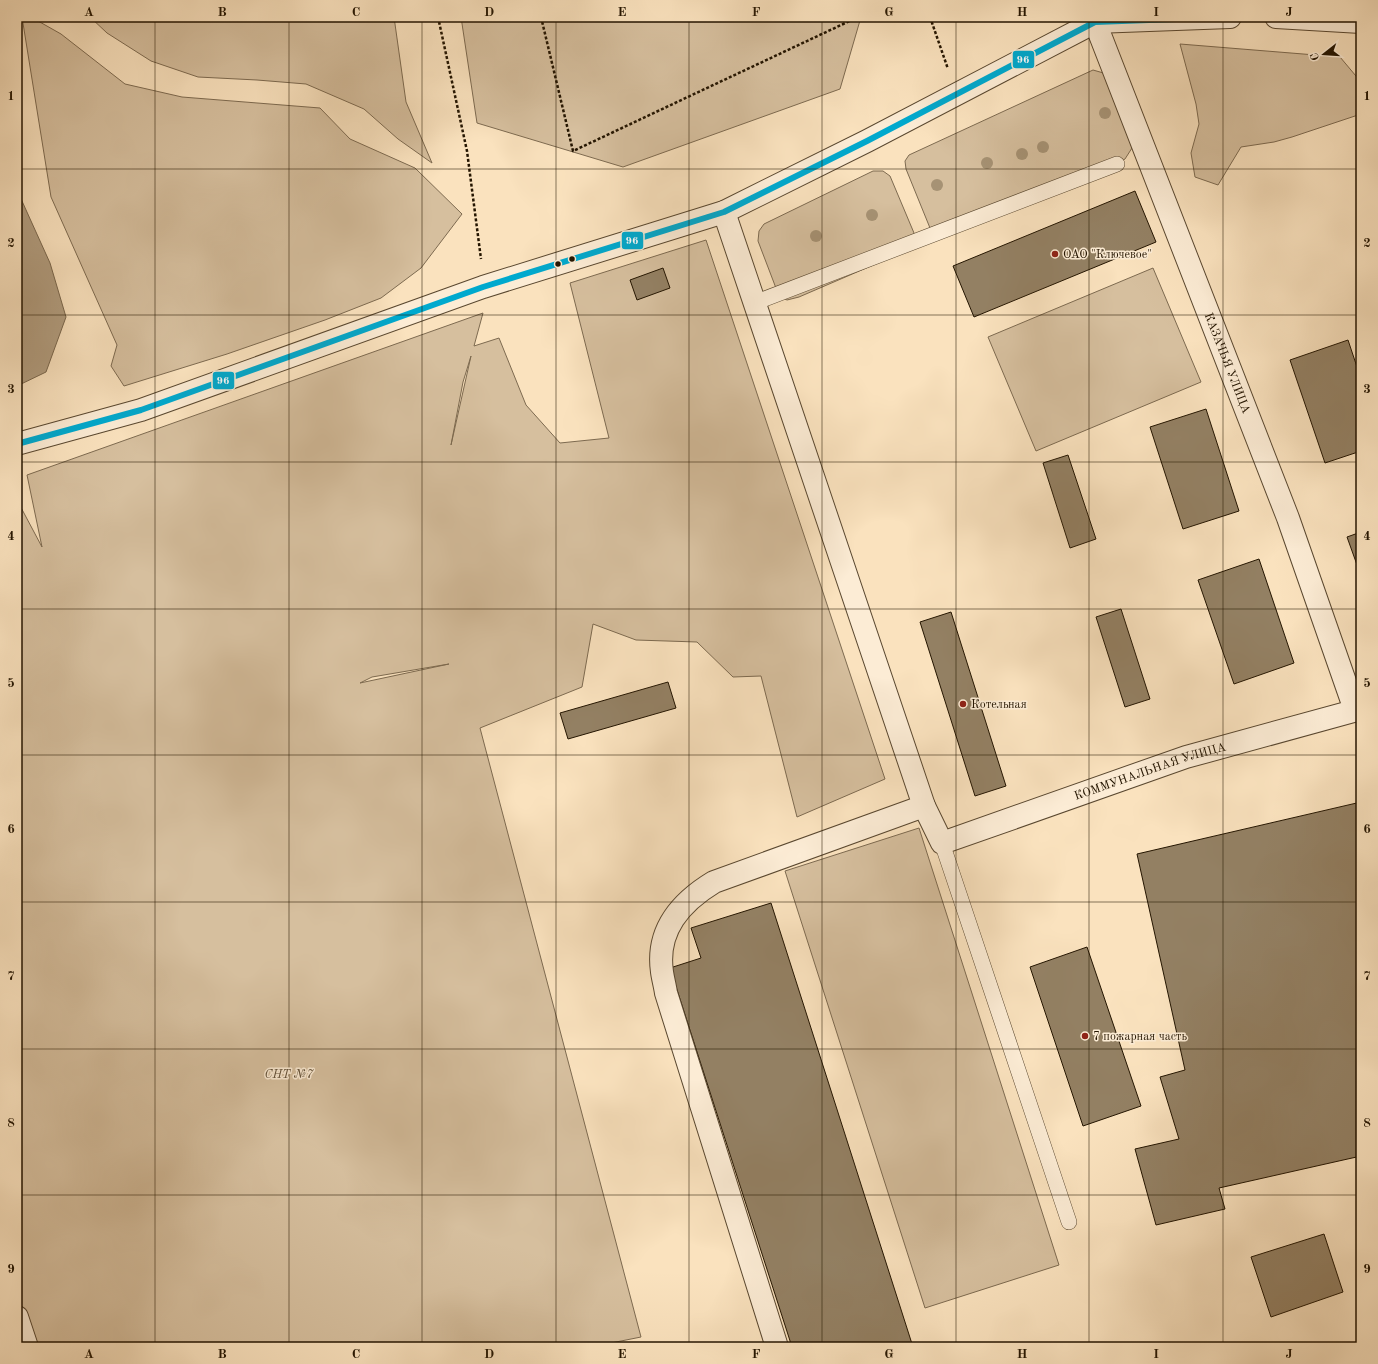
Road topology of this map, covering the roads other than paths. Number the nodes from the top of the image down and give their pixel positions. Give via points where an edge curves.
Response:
1 (1230, 17) edge
2 (1276, 17) edge
3 (1095, 20) edge
4 (1361, 22) edge
5 (1118, 164) dead end
6 (724, 212) junction
7 (754, 304) junction
8 (17, 444) edge
9 (1358, 710) edge
10 (924, 806) junction
11 (942, 844) junction
12 (1069, 1222) dead end
13 (17, 1317) edge
14 (27, 1347) edge
15 (777, 1347) edge

1 - 3 street
2 - 4 street
3 - 6 street via 867,141
3 - 9 street, КАЗАЧЬЯ УЛИЦА via 1288,518
5 - 7 lane
6 - 7 street
6 - 8 street via 483,287 141,410
7 - 10 street
9 - 11 street, КОММУНАЛЬНАЯ УЛИЦА via 1186,757
10 - 11 street
10 - 15 street via 714,882 683,905 664,938 662,970 666,993
11 - 12 lane
13 - 14 street

